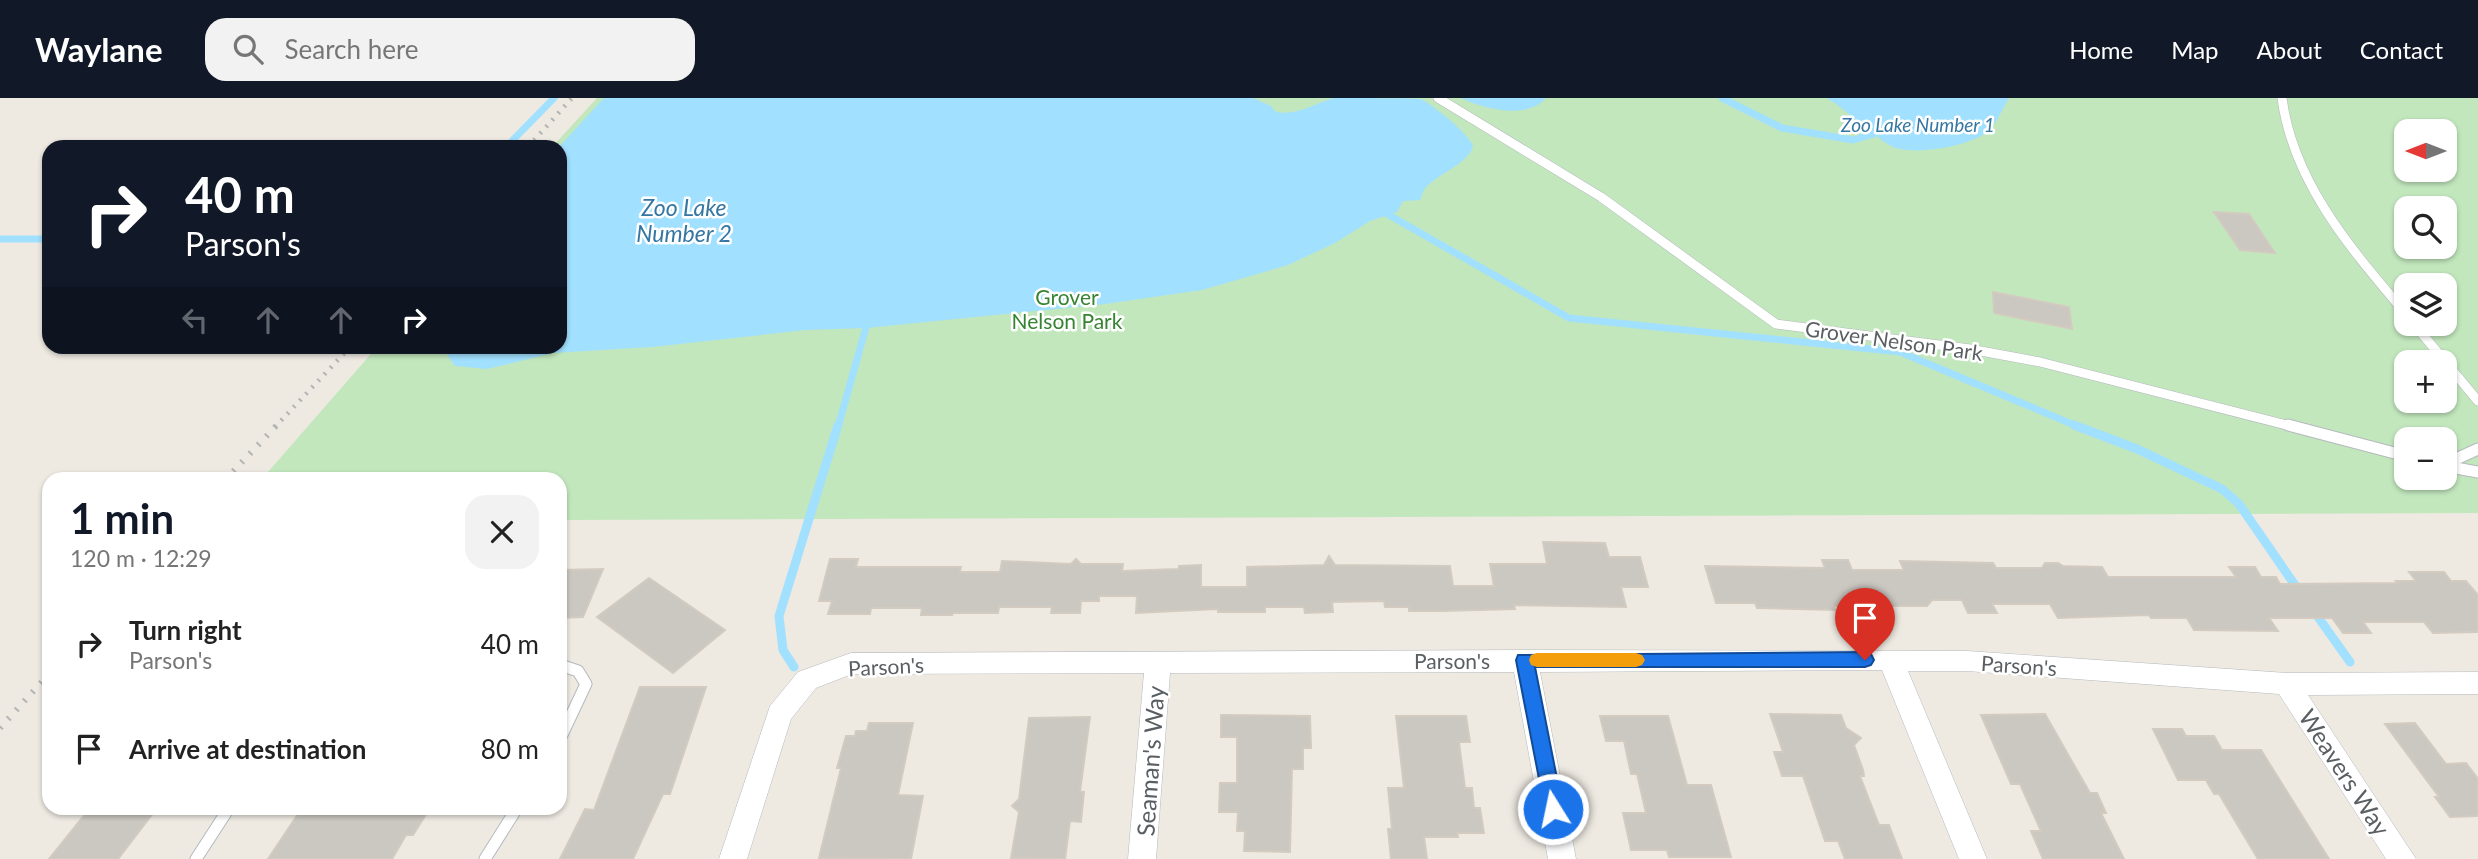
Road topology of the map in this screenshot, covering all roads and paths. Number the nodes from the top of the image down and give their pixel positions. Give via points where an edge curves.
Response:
1 (1438, 98) edge
2 (2282, 98) edge
3 (2394, 299) edge
4 (2424, 336) edge
5 (2478, 401) edge
6 (2478, 449) edge
7 (2394, 453) edge
8 (2457, 460) edge
9 (2457, 468) edge
10 (2478, 472) edge
11 (1525, 660) junction
12 (1891, 660) junction
13 (1158, 663) junction
14 (567, 667) edge
15 (2478, 683) edge
16 (2287, 684) junction
17 (567, 724) edge
18 (224, 815) edge
19 (513, 815) edge
20 (196, 859) edge
21 (485, 859) edge
22 (733, 859) edge
23 (1143, 859) edge
24 (1562, 859) edge
25 (1973, 859) edge
26 (2402, 859) edge

1 - 7 lane, Grover Nelson Park via 1601,197 1776,324 2040,362
2 - 3 lane via 2289,136 2306,174 2334,224
4 - 5 lane
6 - 8 lane
9 - 10 lane
11 - 12 street, Parson's
11 - 13 street, Parson's
11 - 24 street
12 - 16 street, Parson's via 1968,661
12 - 25 street
13 - 22 street, Parson's via 850,664 807,680 779,714
13 - 23 street, Seaman's Way
14 - 17 lane via 578,671 586,684
15 - 16 street, Parson's
16 - 26 street, Weavers Way
18 - 20 lane
19 - 21 lane

